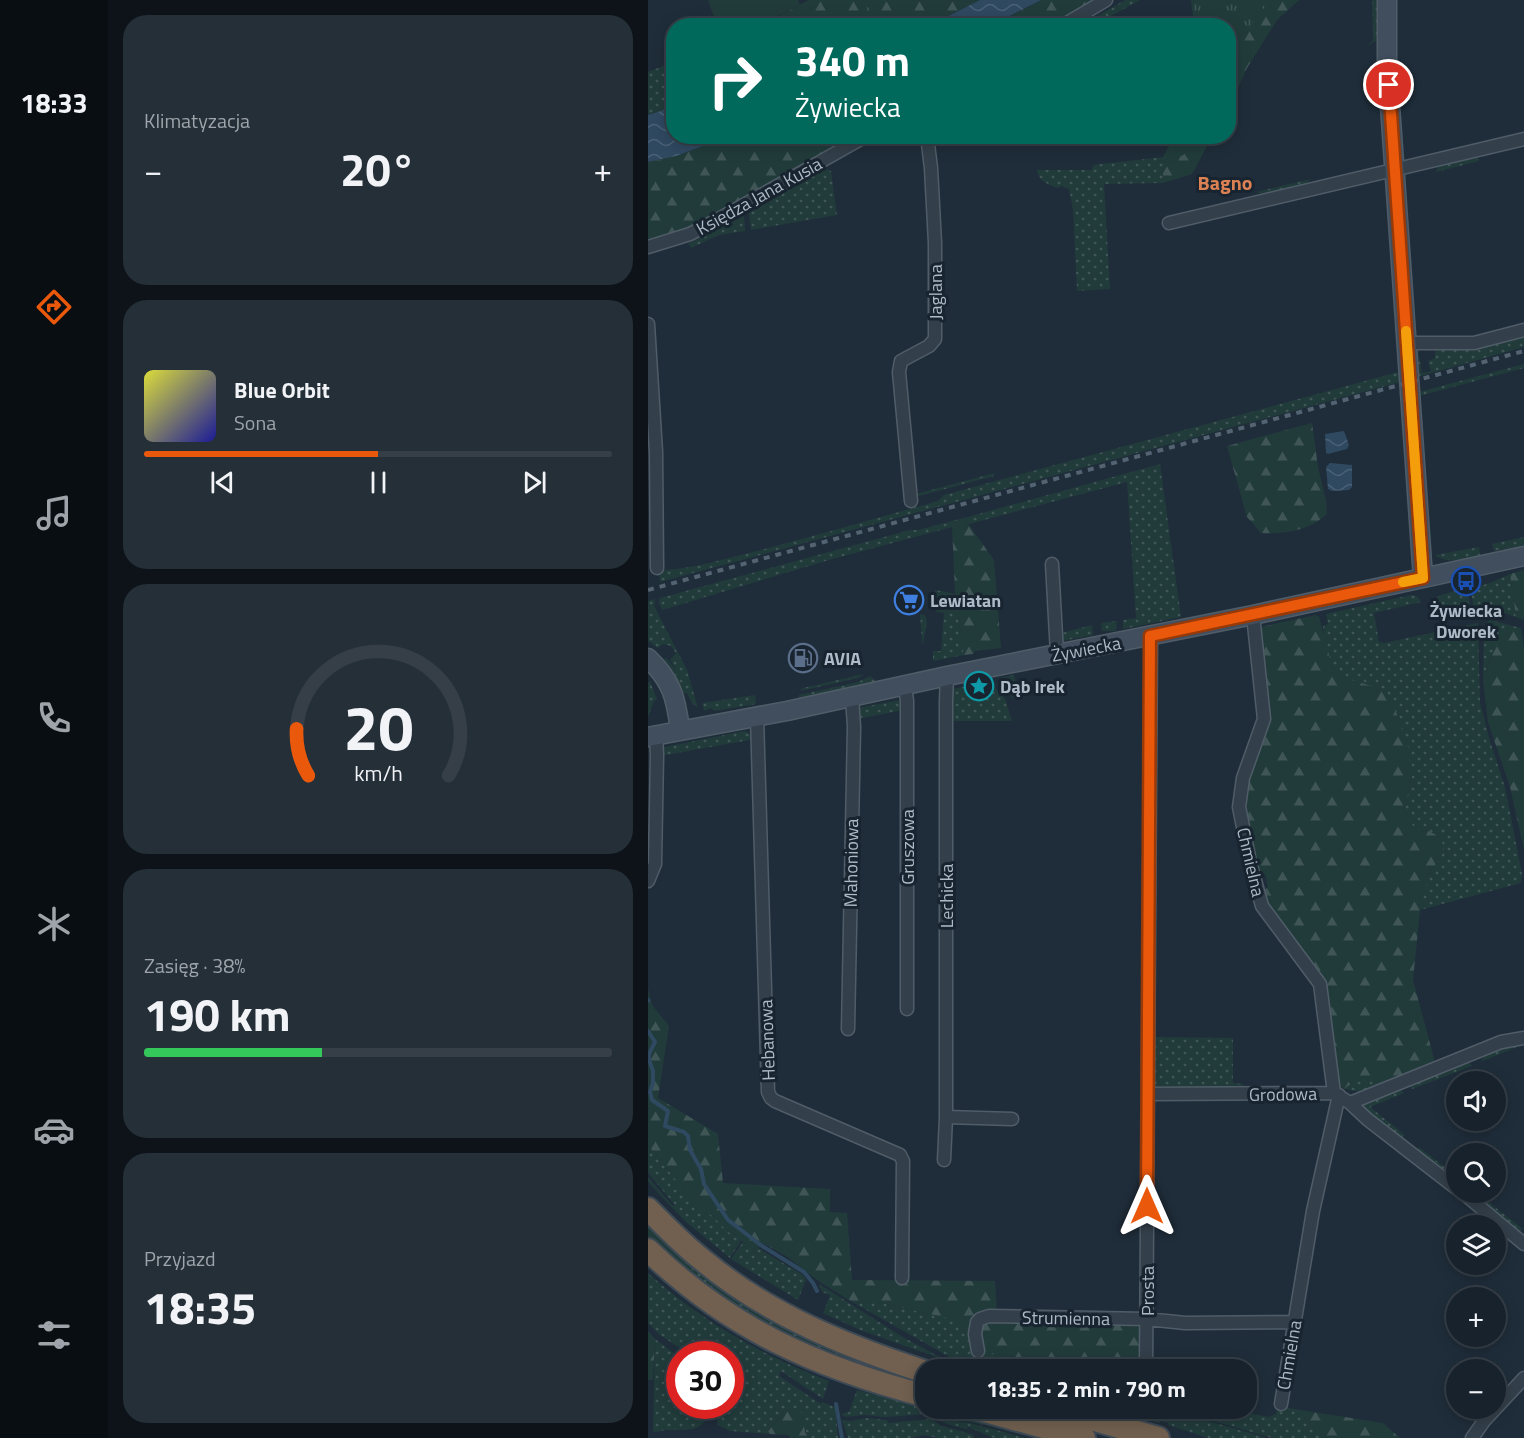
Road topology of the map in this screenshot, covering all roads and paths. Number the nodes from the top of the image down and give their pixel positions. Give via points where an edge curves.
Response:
1 (1106, 0) edge
2 (1387, 0) edge
3 (1076, 18) edge
4 (1524, 139) edge
5 (852, 144) edge
6 (928, 144) edge
7 (1395, 170) junction
8 (1169, 223) dead end
9 (648, 247) edge
10 (648, 324) edge
11 (1524, 330) edge
12 (1407, 343) junction
13 (911, 501) dead end
14 (1524, 556) edge
15 (1052, 564) dead end
16 (657, 568) dead end
17 (1423, 578) junction
18 (1253, 615) junction
19 (1150, 636) junction
20 (1057, 654) junction
21 (652, 661) edge
22 (947, 676) junction
23 (905, 685) junction
24 (852, 697) junction
25 (758, 717) junction
26 (680, 730) junction
27 (652, 736) edge
28 (648, 880) edge
29 (907, 1009) dead end
30 (848, 1029) dead end
31 (1524, 1038) edge
32 (1148, 1094) junction
33 (1341, 1097) junction
34 (946, 1117) junction
35 (1012, 1119) dead end
36 (944, 1160) dead end
37 (1446, 1180) edge
38 (1475, 1203) edge
39 (648, 1209) edge
40 (1524, 1244) edge
41 (648, 1250) edge
42 (902, 1278) dead end
43 (1147, 1319) junction
44 (1295, 1322) junction
45 (978, 1351) dead end
46 (1146, 1359) edge
47 (915, 1368) edge
48 (1524, 1378) edge
49 (915, 1393) edge
50 (1281, 1404) dead end
51 (1014, 1419) edge
52 (1092, 1419) edge
53 (1084, 1438) edge
54 (1158, 1438) edge
55 (1472, 1438) edge

1 - 3 street
2 - 7 main road
4 - 7 street
5 - 9 street, Księdza Jana Kusia via 690,234
6 - 13 street, Jaglana via 935,339 901,361 899,372
7 - 8 street
7 - 12 main road
10 - 16 street via 656,452
11 - 12 street via 1474,343
12 - 17 main road
14 - 17 main road, Żywiecka
15 - 20 street
17 - 18 main road, Żywiecka
18 - 19 main road, Żywiecka
18 - 33 street, Chmielna via 1264,719 1243,778 1239,807 1262,906 1320,984
19 - 20 main road, Żywiecka
19 - 32 street, Prosta
20 - 22 main road, Żywiecka
21 - 26 main road via 670,686
22 - 23 main road, Żywiecka
22 - 34 street, Lechicka
23 - 24 main road, Żywiecka
23 - 29 street, Gruszowa
24 - 25 main road, Żywiecka
24 - 30 street, Mahoniowa
25 - 26 main road, Żywiecka
25 - 42 street, Hebanowa via 768,1092 776,1101 900,1155
26 - 27 main road, Żywiecka
27 - 28 street via 657,755 655,864
31 - 33 street via 1501,1042
32 - 33 street, Grodowa
32 - 43 street, Prosta
33 - 37 street
33 - 44 street, Chmielna via 1313,1211
34 - 35 street
34 - 36 street, Lechicka
38 - 40 street
39 - 47 highway via 706,1263 780,1312 850,1346
41 - 49 highway via 710,1303 763,1336 837,1368
43 - 44 street, Strumienna via 1185,1323
43 - 45 street, Strumienna via 984,1317 975,1328
43 - 46 street, Prosta
44 - 50 street, Chmielna
48 - 55 street
51 - 53 highway
52 - 54 highway

